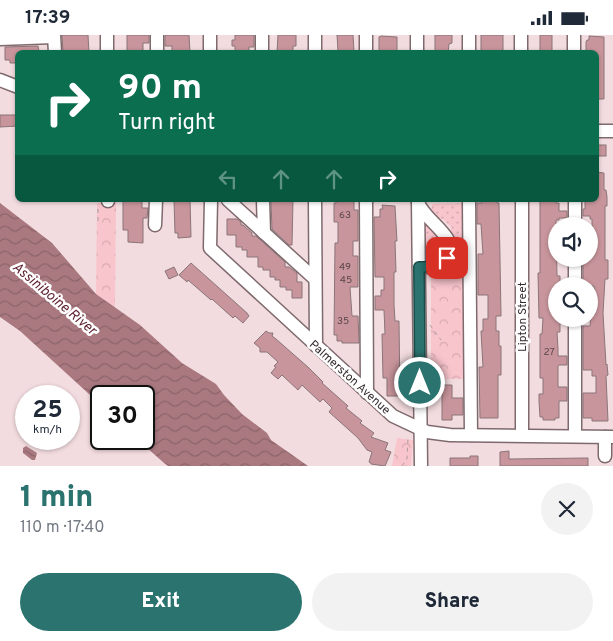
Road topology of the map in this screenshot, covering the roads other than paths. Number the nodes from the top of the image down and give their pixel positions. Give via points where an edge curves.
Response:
1 (107, 35) edge
2 (157, 35) edge
3 (210, 35) edge
4 (262, 35) edge
5 (315, 35) edge
6 (366, 35) edge
7 (417, 35) edge
8 (469, 35) edge
9 (521, 35) edge
10 (574, 35) edge
11 (54, 36) edge
12 (0, 39) edge
13 (55, 50) edge
14 (107, 50) edge
15 (157, 50) edge
16 (210, 50) edge
17 (262, 50) edge
18 (315, 50) edge
19 (366, 50) edge
20 (417, 50) edge
21 (469, 50) edge
22 (521, 50) edge
23 (574, 50) edge
24 (0, 80) edge
25 (15, 86) edge
26 (599, 131) edge
27 (613, 131) edge
28 (156, 202) edge
29 (210, 202) edge
30 (230, 202) edge
31 (263, 202) edge
32 (315, 202) edge
33 (366, 202) edge
34 (418, 202) edge
35 (418, 202) edge
36 (469, 202) edge
37 (522, 202) edge
38 (575, 202) edge
39 (575, 217) edge
40 (155, 225) dead end
41 (264, 233) junction
42 (419, 267) junction
43 (315, 279) junction
44 (575, 327) edge
45 (316, 346) junction
46 (367, 393) junction
47 (420, 429) junction
48 (471, 435) junction
49 (522, 435) junction
50 (575, 436) junction
51 (609, 437) edge
52 (606, 456) dead end
53 (421, 466) edge

1 - 14 street
2 - 15 street
3 - 16 street
4 - 17 street
5 - 18 street
6 - 19 street
7 - 20 street
8 - 21 street
9 - 22 street
10 - 23 street
11 - 12 street
11 - 13 street
24 - 25 street
26 - 27 street
28 - 40 street
29 - 45 street, Palmerston Avenue via 210,248
30 - 41 street
31 - 41 street
32 - 43 street
33 - 46 street
34 - 42 street
35 - 42 street via 424,214 447,237 451,248 443,263
36 - 48 street
37 - 49 street, Lipton Street
38 - 39 street
41 - 43 street
42 - 47 street
43 - 45 street
44 - 50 street
45 - 46 street, Palmerston Avenue
46 - 47 street, Palmerston Avenue via 393,416
47 - 48 street, Palmerston Avenue
47 - 53 street
48 - 49 street, Palmerston Avenue
49 - 50 street, Palmerston Avenue
50 - 51 street, Palmerston Avenue
51 - 52 street

